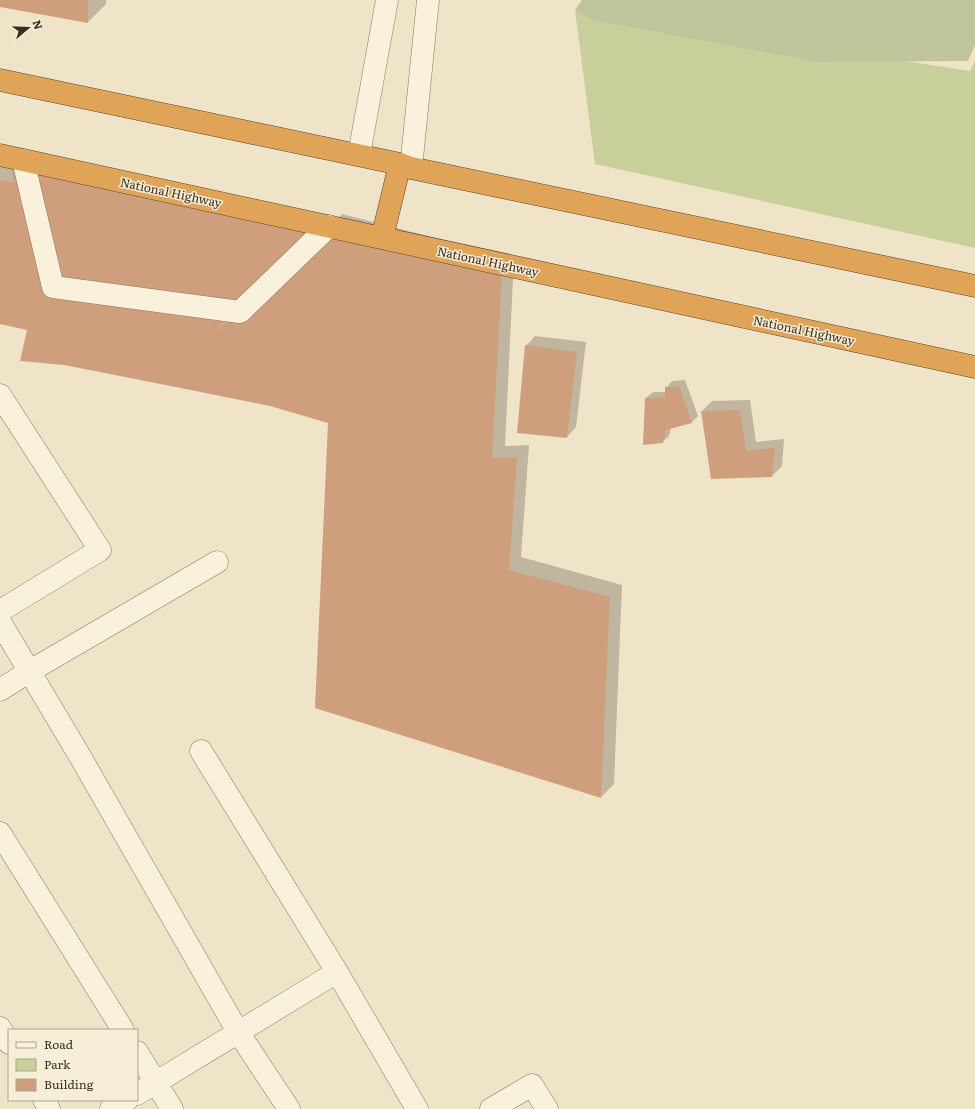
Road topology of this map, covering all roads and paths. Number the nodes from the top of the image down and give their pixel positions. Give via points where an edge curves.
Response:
1 (387, 0) edge
2 (428, 0) edge
3 (0, 80) edge
4 (359, 155) junction
5 (0, 156) edge
6 (23, 160) junction
7 (405, 166) junction
8 (329, 226) junction
9 (382, 238) junction
10 (975, 286) edge
11 (975, 367) edge
12 (0, 395) edge
13 (217, 562) dead end
14 (0, 611) edge
15 (0, 622) edge
16 (30, 671) junction
17 (0, 690) edge
18 (201, 751) dead end
19 (0, 833) edge
20 (337, 972) junction
21 (0, 1028) edge
22 (122, 1029) edge
23 (238, 1032) junction
24 (8, 1041) edge
25 (138, 1054) edge
26 (156, 1083) junction
27 (138, 1093) edge
28 (124, 1101) edge
29 (111, 1109) edge
30 (172, 1109) edge
31 (289, 1109) edge
32 (417, 1109) edge
33 (491, 1109) edge
34 (547, 1109) edge

1 - 4 street
2 - 7 street
3 - 4 highway
4 - 7 highway
5 - 6 highway, National Highway
6 - 8 highway, National Highway
6 - 8 street via 53,287 240,312
7 - 9 highway
7 - 10 highway
8 - 9 highway, National Highway
9 - 11 highway, National Highway
12 - 14 street via 100,550
13 - 16 street
15 - 16 street
16 - 17 street
16 - 23 street
18 - 20 street
19 - 22 street
20 - 23 street
20 - 32 street
21 - 24 street
23 - 26 street
23 - 31 street
25 - 26 street
26 - 27 street
26 - 30 street
28 - 29 street
33 - 34 street via 532,1086

